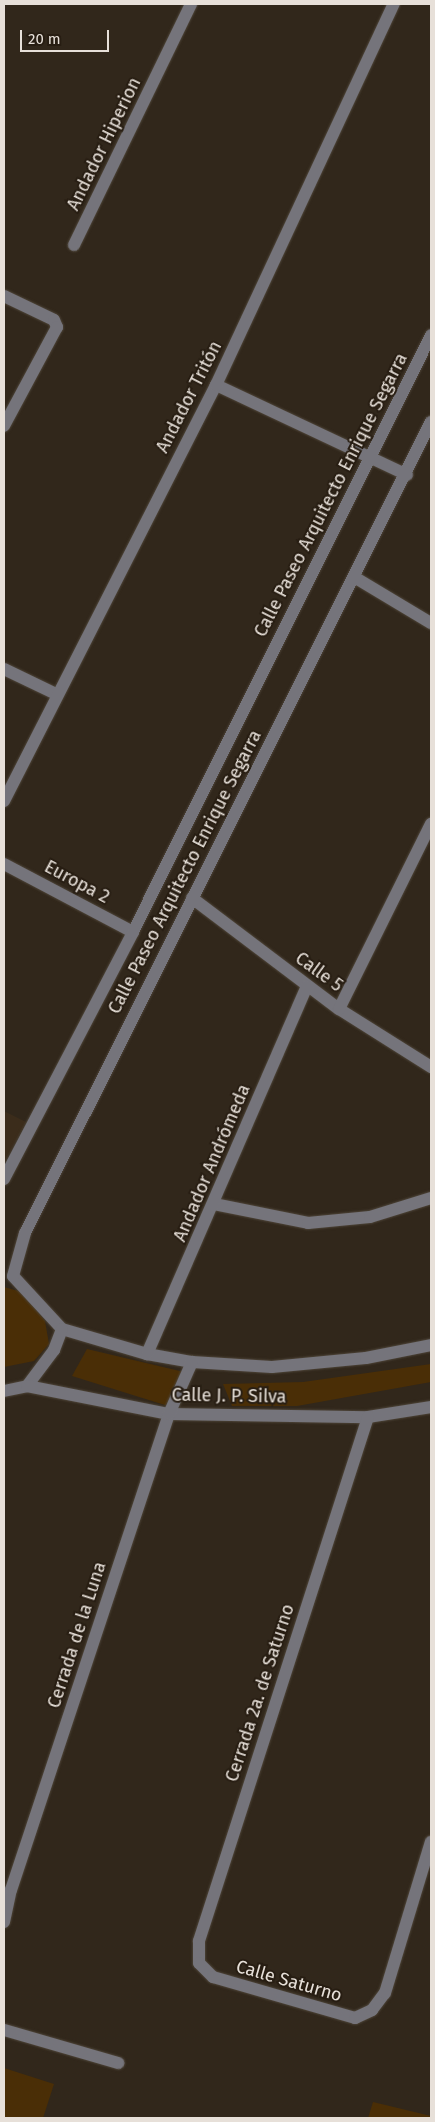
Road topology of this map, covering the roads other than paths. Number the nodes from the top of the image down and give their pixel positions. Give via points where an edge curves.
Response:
1 (191, 4) edge
2 (394, 4) edge
3 (74, 245) dead end
4 (4, 296) edge
5 (431, 335) edge
6 (216, 385) junction
7 (431, 422) edge
8 (4, 426) edge
9 (369, 458) junction
10 (406, 475) junction
11 (354, 577) junction
12 (431, 623) edge
13 (4, 669) edge
14 (56, 694) junction
15 (4, 801) edge
16 (431, 824) edge
17 (4, 864) edge
18 (192, 898) junction
19 (133, 932) junction
20 (307, 986) junction
21 (339, 1009) junction
22 (431, 1067) edge
23 (4, 1178) edge
24 (431, 1198) edge
25 (214, 1204) junction
26 (8, 1273) edge
27 (62, 1330) junction
28 (431, 1345) edge
29 (147, 1354) junction
30 (192, 1362) junction
31 (27, 1386) junction
32 (4, 1391) edge
33 (431, 1407) edge
34 (169, 1414) junction
35 (368, 1417) junction
36 (431, 1842) edge
37 (7, 1888) edge
38 (4, 1922) edge
39 (213, 1978) joint
40 (4, 2030) edge
41 (118, 2063) dead end

1 - 3 street, Andador Hiperion
2 - 6 street, Andador Tritón
4 - 8 street via 57,324
5 - 9 street, Calle Paseo Arquitecto Enrique Segarra
6 - 9 street
6 - 14 street, Andador Tritón
7 - 10 street, Calle Paseo Arquitecto Enrique Segarra
9 - 10 street
9 - 19 street, Calle Paseo Arquitecto Enrique Segarra
10 - 11 street, Calle Paseo Arquitecto Enrique Segarra
11 - 12 street
11 - 18 street, Calle Paseo Arquitecto Enrique Segarra
13 - 14 street
14 - 15 street, Andador Tritón
16 - 21 street
17 - 19 street, Europa 2
18 - 20 street, Calle 5
18 - 26 street, Calle Paseo Arquitecto Enrique Segarra via 41,1194
19 - 23 street, Calle Paseo Arquitecto Enrique Segarra
20 - 21 street, Calle 5
20 - 25 street, Andador Andrómeda
21 - 22 street, Calle 5
24 - 25 street via 370,1217 308,1223
25 - 29 street, Andador Andrómeda
26 - 27 street, Calle Paseo Arquitecto Enrique Segarra
27 - 29 street, Calle J. P. Silva
27 - 31 street via 54,1350
28 - 30 street, Calle J. P. Silva via 366,1358 272,1367
29 - 30 street, Calle J. P. Silva
30 - 34 street, Cerrada de la Luna
31 - 32 street
31 - 34 street, Calle J. P. Silva
33 - 35 street, Calle J. P. Silva
34 - 35 street, Calle J. P. Silva
34 - 37 street, Cerrada de la Luna
35 - 39 street, Cerrada 2a. de Saturno via 199,1941 199,1962
36 - 39 street, Calle Saturno via 385,1993 372,2010 355,2018
37 - 38 street, Cerrada de la Luna
40 - 41 street

